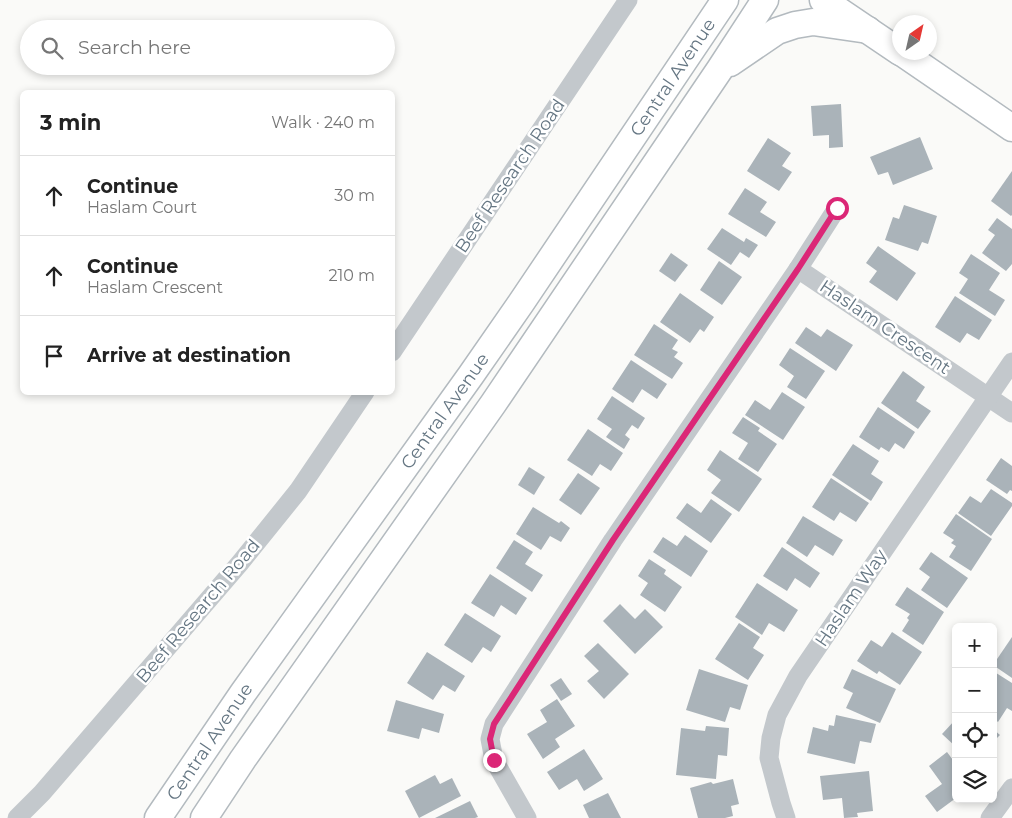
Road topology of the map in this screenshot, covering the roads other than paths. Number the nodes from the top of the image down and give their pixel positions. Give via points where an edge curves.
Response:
1 (628, 0) edge
2 (725, 0) edge
3 (765, 0) edge
4 (822, 0) edge
5 (850, 0) edge
6 (868, 30) junction
7 (892, 46) edge
8 (912, 60) edge
9 (720, 70) junction
10 (1012, 128) edge
11 (837, 208) dead end
12 (798, 269) junction
13 (395, 348) edge
14 (1012, 362) edge
15 (363, 395) edge
16 (989, 396) junction
17 (1012, 412) edge
18 (182, 783) junction
19 (1012, 788) edge
20 (17, 818) edge
21 (138, 818) edge
22 (158, 818) edge
23 (204, 818) edge
24 (527, 818) edge
25 (786, 818) edge
26 (990, 818) edge

1 - 13 street, Beef Research Road
2 - 18 main road, Central Avenue via 482,359
3 - 9 main road, Central Avenue
4 - 6 main road
5 - 6 main road
6 - 7 main road
6 - 9 main road via 813,22 788,26
8 - 10 main road
9 - 23 main road, Central Avenue via 488,412
11 - 12 street
12 - 16 street, Haslam Crescent
12 - 24 street via 613,540 494,724 490,739 494,760
14 - 16 street
15 - 20 street, Beef Research Road via 298,491 240,563
16 - 17 street, Haslam Crescent
16 - 25 street, Haslam Way via 798,676 777,715 769,758
18 - 21 main road
18 - 22 main road, Central Avenue
19 - 26 street

